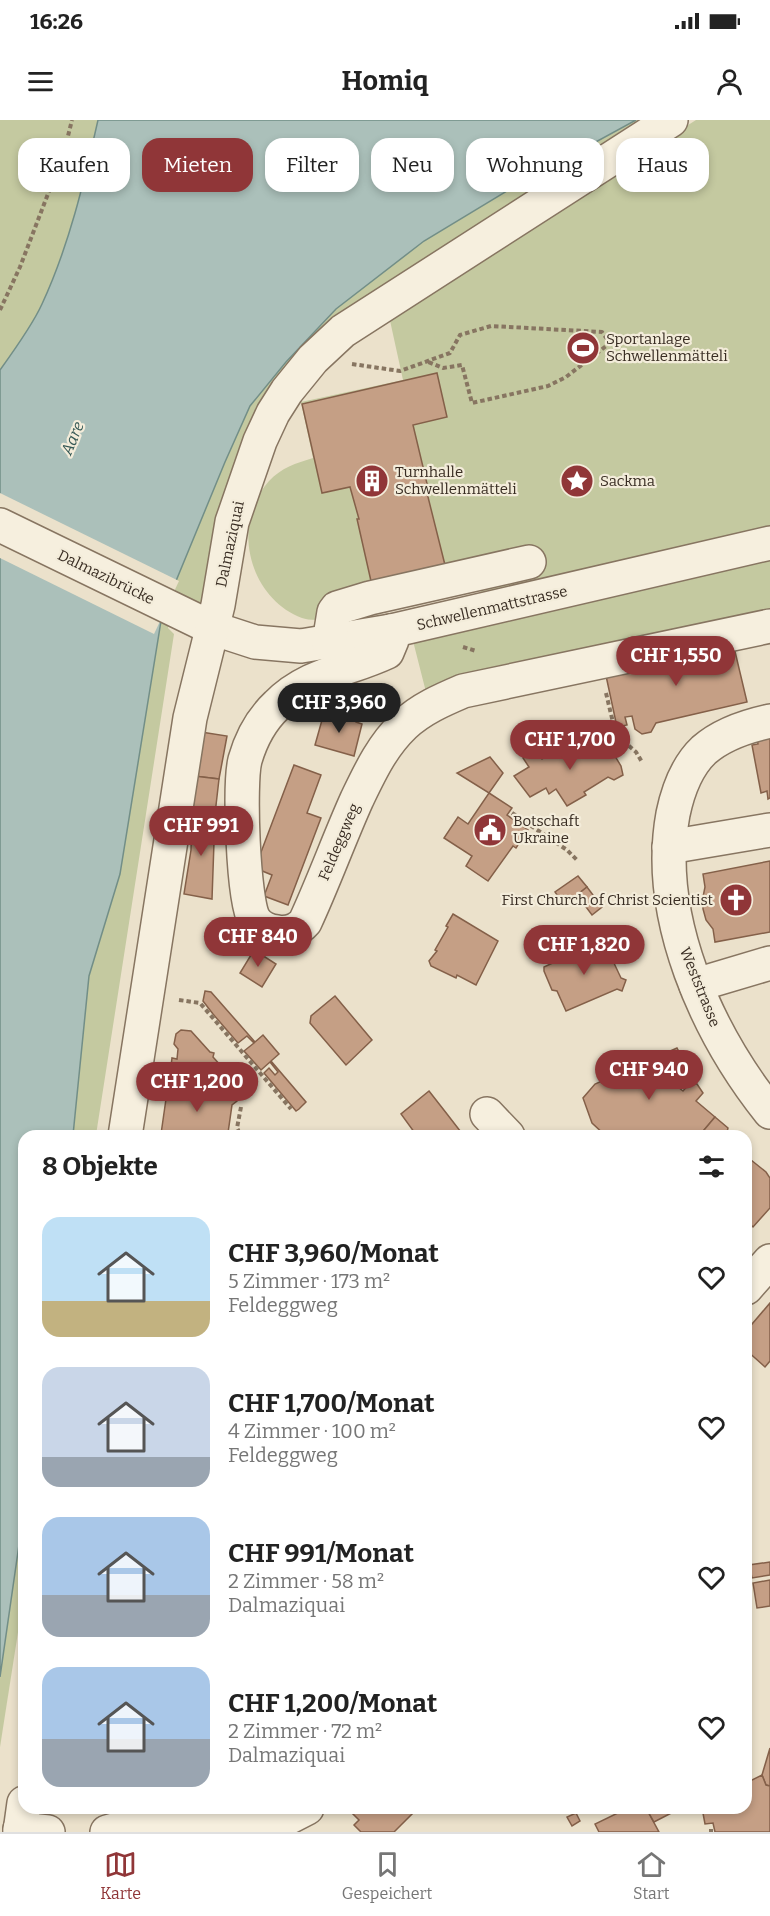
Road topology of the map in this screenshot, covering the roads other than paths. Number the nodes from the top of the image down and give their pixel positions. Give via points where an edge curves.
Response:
1 (671, 120) edge
2 (0, 525) edge
3 (770, 543) edge
4 (529, 562) dead end
5 (770, 626) edge
6 (212, 628) junction
7 (391, 631) junction
8 (328, 643) junction
9 (770, 721) edge
10 (770, 830) edge
11 (669, 848) junction
12 (770, 963) edge
13 (696, 985) junction
14 (770, 1112) edge
15 (127, 1130) edge
16 (770, 1261) edge
17 (752, 1281) edge
18 (296, 1814) edge
19 (107, 1832) edge

1 - 6 street, Dalmaziquai via 343,331 313,359 273,413 244,482 232,522
2 - 6 street, Dalmazibrücke
3 - 7 street, Schwellenmattstrasse
4 - 8 street via 337,608
5 - 7 street, Feldeggweg via 463,691 421,711 378,757 305,921 287,932 267,930 252,914 246,868 242,782 250,744 266,717 286,696 314,679 387,652 393,640
6 - 8 street, Schwellenmattstrasse via 269,645
6 - 15 street, Dalmaziquai via 190,718
7 - 8 street, Schwellenmattstrasse
9 - 11 street via 729,734 698,756 678,794
10 - 11 street
11 - 13 street, Weststrasse via 674,910
12 - 13 street
13 - 14 street, Weststrasse via 734,1061
16 - 17 street
18 - 19 street via 261,1827 154,1819

